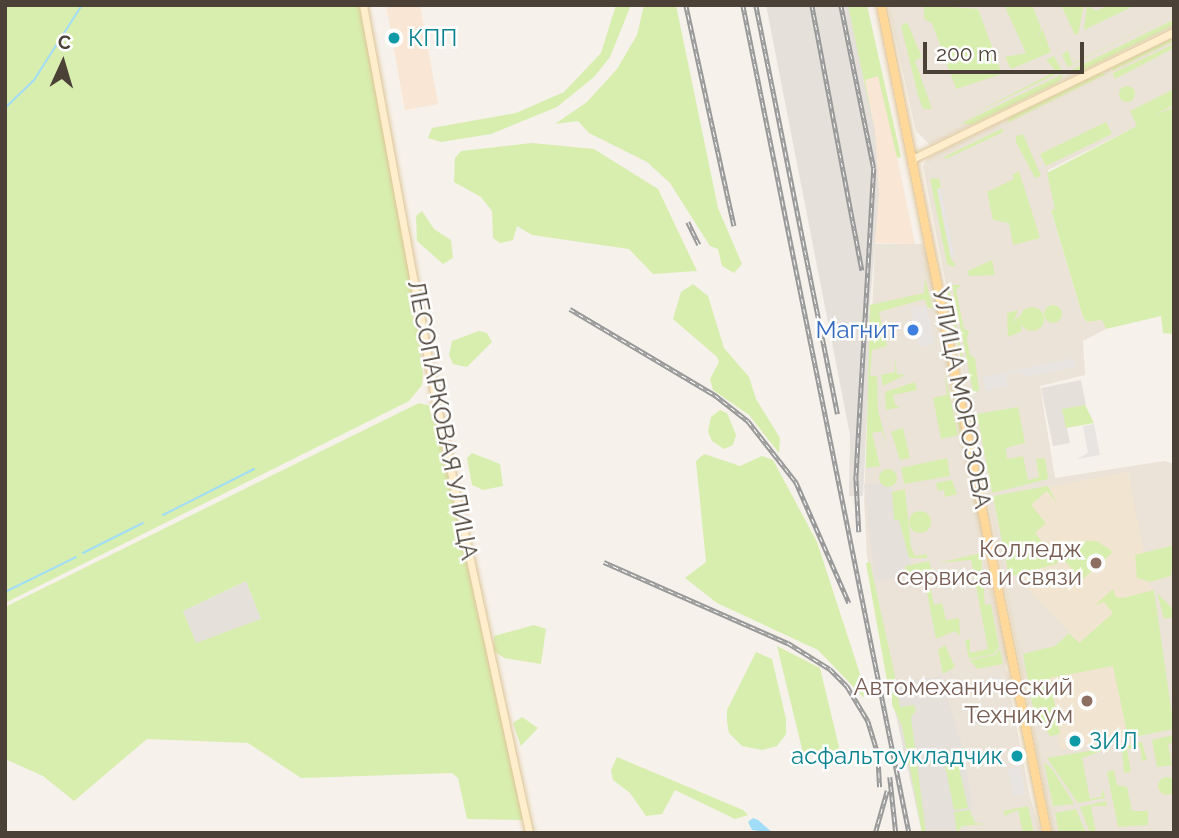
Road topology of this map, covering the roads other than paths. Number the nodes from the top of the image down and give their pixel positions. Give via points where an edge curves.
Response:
1 (363, 5) edge
2 (881, 5) edge
3 (1174, 32) edge
4 (914, 158) junction
5 (529, 833) edge
6 (1047, 833) edge

1 - 5 street, ЛЕСОПАРКОВАЯ УЛИЦА via 434,393
2 - 4 main road, УЛИЦА МОРОЗОВА
3 - 4 street
4 - 6 main road, УЛИЦА МОРОЗОВА

